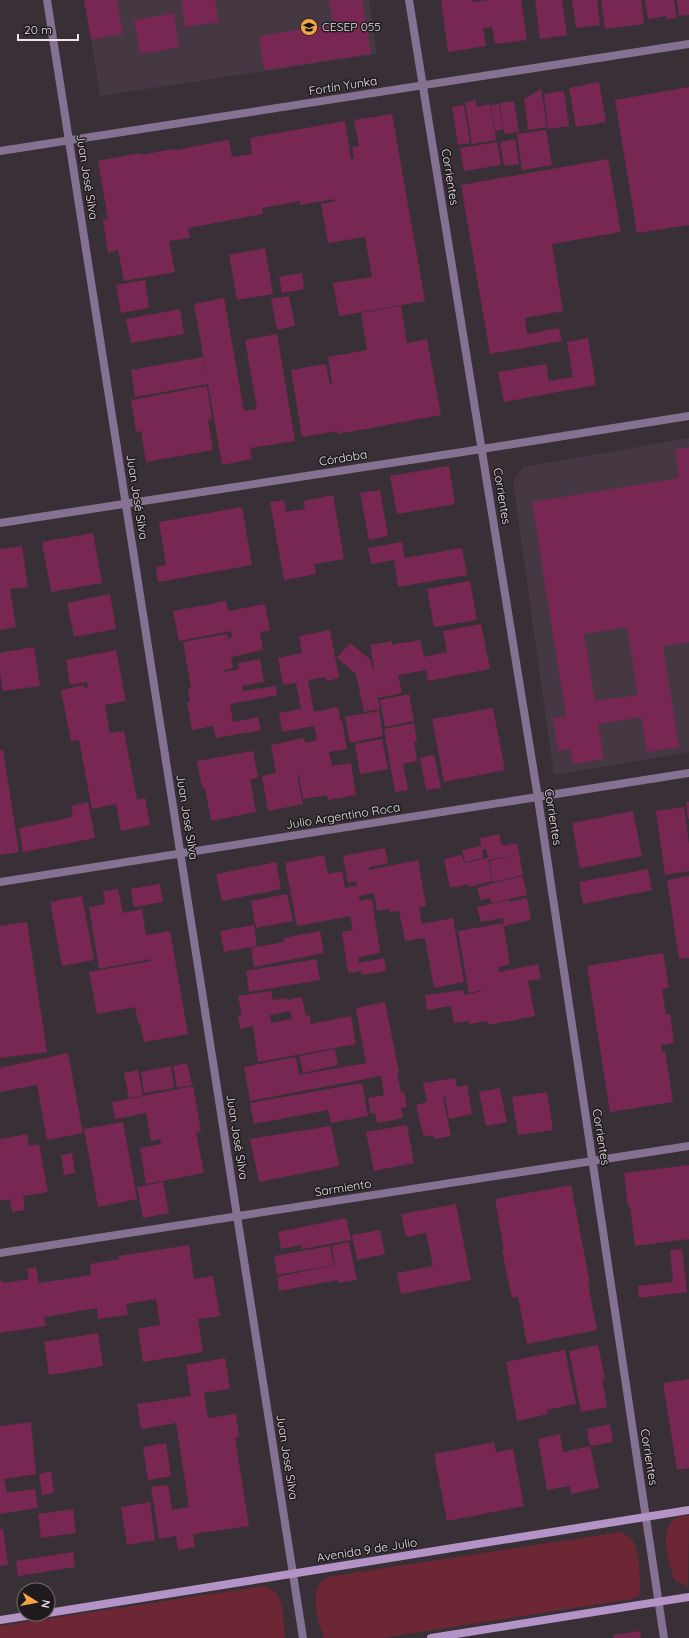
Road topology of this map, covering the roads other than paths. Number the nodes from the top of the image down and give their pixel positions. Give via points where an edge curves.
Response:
1 (47, 0) edge
2 (409, 0) edge
3 (689, 44) edge
4 (423, 86) junction
5 (69, 140) junction
6 (0, 151) edge
7 (689, 416) edge
8 (482, 450) junction
9 (126, 503) junction
10 (0, 523) edge
11 (689, 773) edge
12 (538, 798) junction
13 (180, 854) junction
14 (0, 882) edge
15 (689, 1146) edge
16 (593, 1162) junction
17 (237, 1216) junction
18 (0, 1253) edge
19 (689, 1510) edge
20 (646, 1517) junction
21 (293, 1574) junction
22 (689, 1597) edge
23 (658, 1602) junction
24 (56, 1612) edge
25 (16, 1618) edge
26 (0, 1620) edge
27 (303, 1638) edge
28 (431, 1638) edge
29 (664, 1638) edge

1 - 5 street, Juan José Silva
2 - 4 street, Corrientes
3 - 4 street, Fortín Yunka
4 - 5 street, Fortín Yunka
4 - 8 street, Corrientes
5 - 6 street, Fortín Yunka
5 - 9 street, Juan José Silva
7 - 8 street, Córdoba
8 - 9 street, Córdoba
8 - 12 street, Corrientes
9 - 10 street, Córdoba
9 - 13 street, Juan José Silva
11 - 12 street, Julio Argentino Roca
12 - 13 street, Julio Argentino Roca
12 - 16 street, Corrientes
13 - 14 street, Julio Argentino Roca
13 - 17 street, Juan José Silva
15 - 16 street, Sarmiento
16 - 17 street, Sarmiento
16 - 20 street, Corrientes
17 - 18 street, Sarmiento
17 - 21 street, Juan José Silva
19 - 20 main road, Avenida 9 de Julio
20 - 21 main road, Avenida 9 de Julio
20 - 23 street, Corrientes
21 - 24 main road, Avenida 9 de Julio
21 - 27 street, Juan José Silva
22 - 23 main road
23 - 28 main road
23 - 29 street, Corrientes
25 - 26 main road

